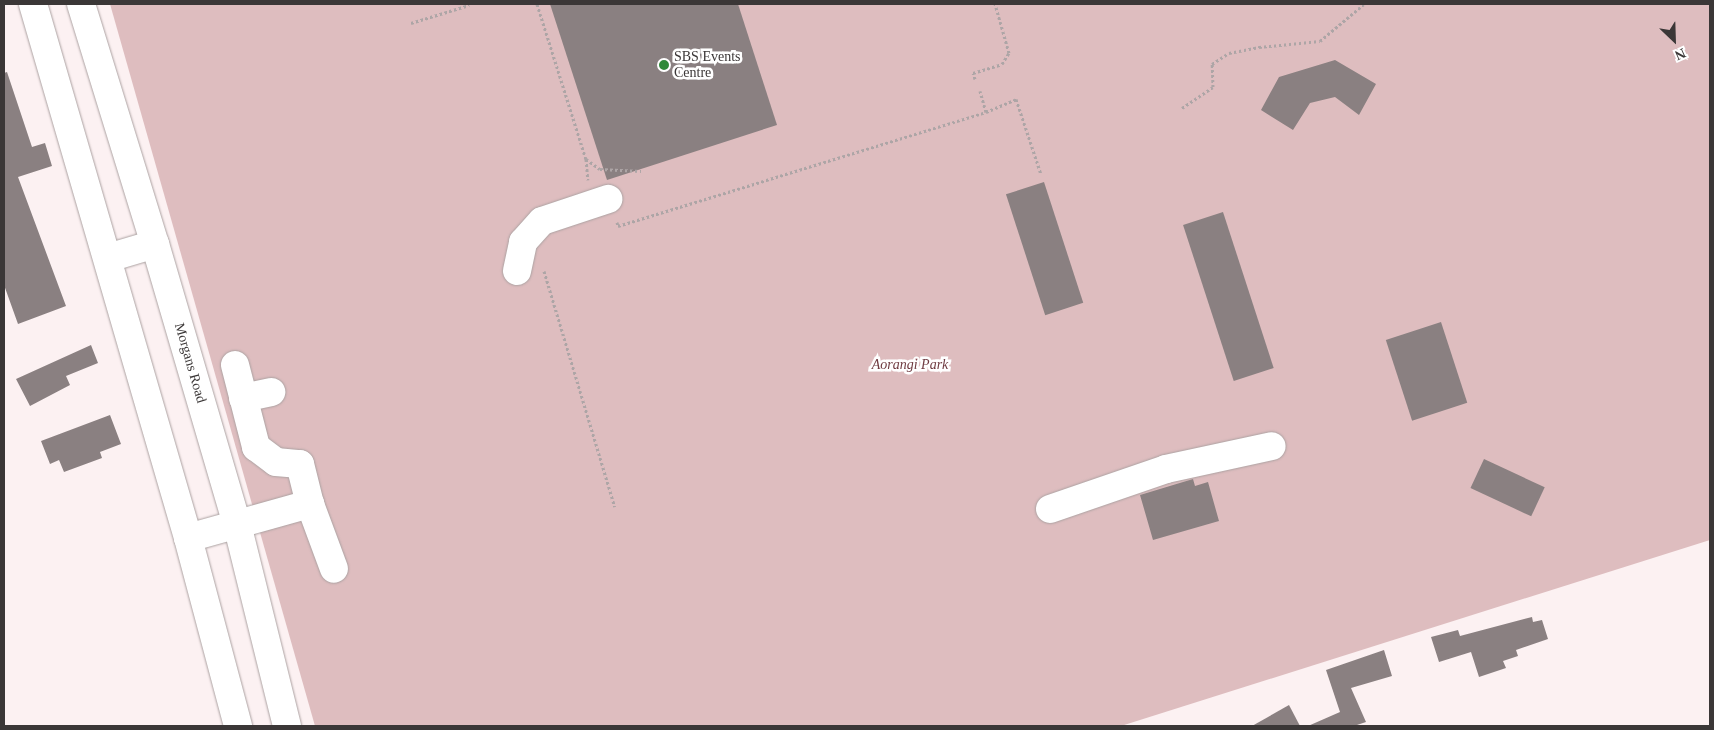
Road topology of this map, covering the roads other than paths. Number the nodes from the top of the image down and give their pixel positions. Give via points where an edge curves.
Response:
1 (32, 4) edge
2 (81, 4) edge
3 (612, 208) road end
4 (155, 244) junction
5 (108, 258) junction
6 (530, 267) road end
7 (235, 365) dead end
8 (271, 392) dead end
9 (243, 398) junction
10 (1272, 446) dead end
11 (310, 504) junction
12 (1050, 508) dead end
13 (236, 524) junction
14 (188, 538) junction
15 (334, 569) dead end
16 (238, 726) edge
17 (287, 726) edge

1 - 5 street
2 - 4 street, Morgans Road
3 - 6 street via 542,221 523,242
4 - 5 street
4 - 13 street, Morgans Road
5 - 14 street
7 - 9 street
8 - 9 street
9 - 11 street via 256,447 276,462 300,464
10 - 12 street via 1166,468
11 - 13 street
11 - 15 street
13 - 14 street
13 - 17 street, Morgans Road
14 - 16 street

